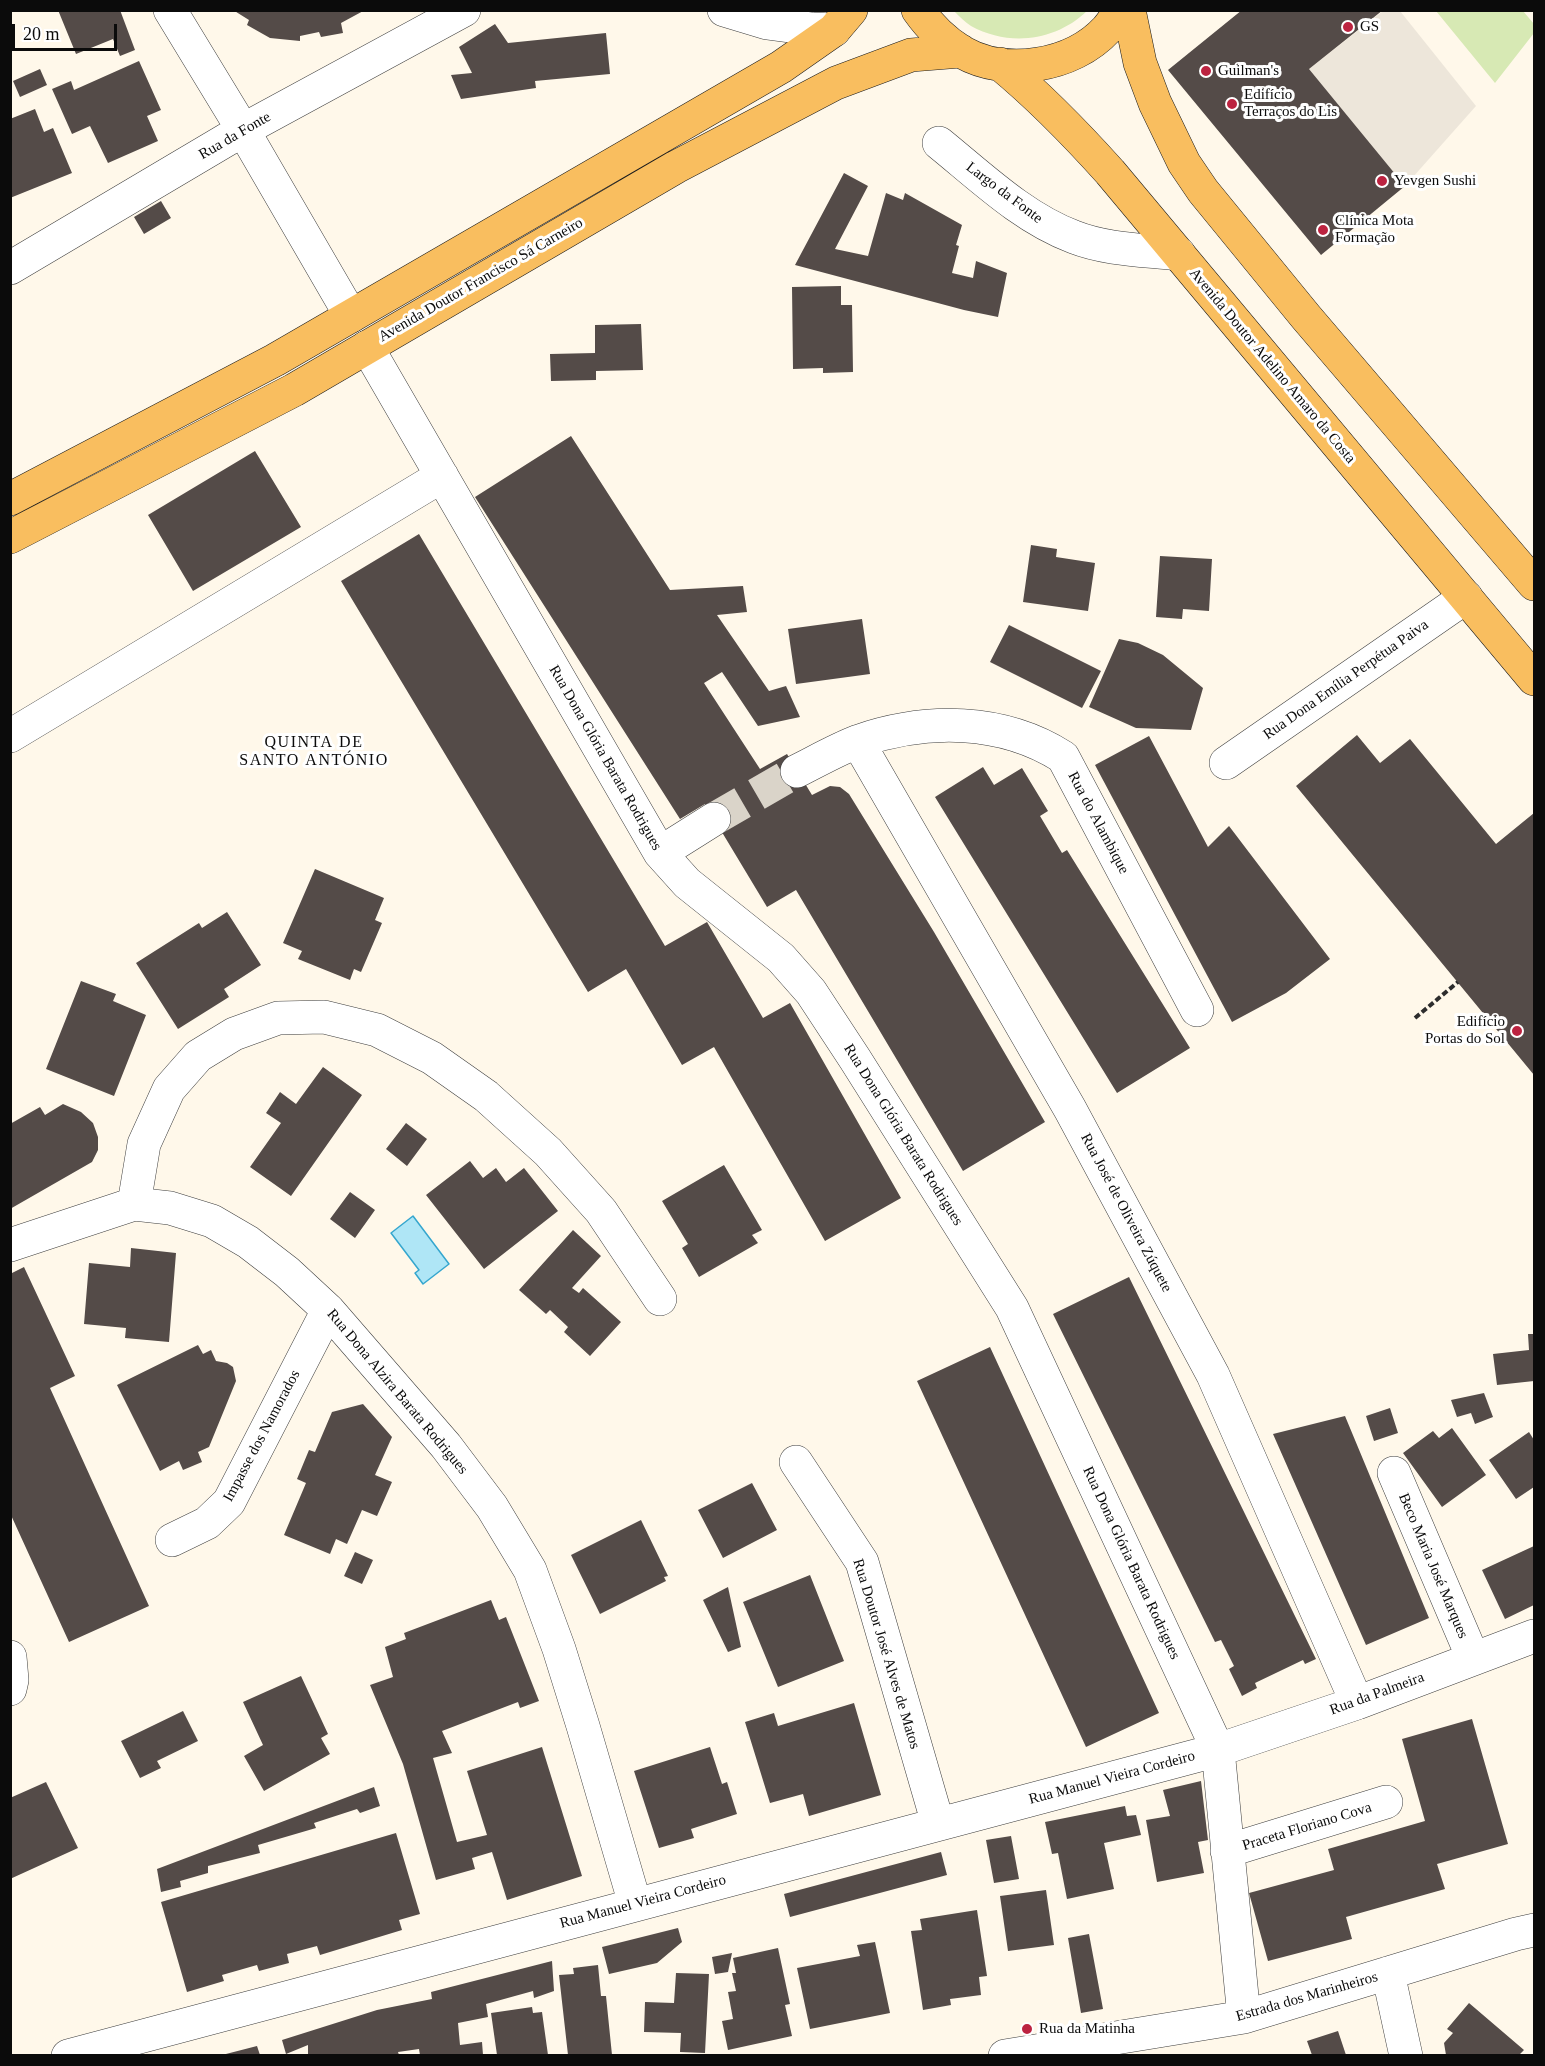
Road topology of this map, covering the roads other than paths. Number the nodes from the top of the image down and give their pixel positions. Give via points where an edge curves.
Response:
1 (170, 10) edge
2 (464, 10) edge
3 (724, 10) edge
4 (918, 10) edge
5 (1121, 10) edge
6 (1129, 10) edge
7 (842, 20) edge
8 (961, 51) junction
9 (1000, 64) junction
10 (243, 130) junction
11 (939, 143) dead end
12 (1179, 255) junction
13 (10, 268) edge
14 (351, 316) junction
15 (367, 347) junction
16 (442, 476) junction
17 (10, 499) edge
18 (10, 537) edge
19 (1534, 584) edge
20 (1466, 597) junction
21 (1534, 678) edge
22 (10, 736) edge
23 (858, 742) junction
24 (1226, 763) dead end
25 (797, 771) tunnel mouth
26 (714, 819) tunnel mouth
27 (660, 853) junction
28 (1197, 1010) dead end
29 (134, 1204) junction
30 (10, 1245) edge
31 (660, 1299) dead end
32 (328, 1310) junction
33 (796, 1462) dead end
34 (1394, 1473) dead end
35 (172, 1540) dead end
36 (1534, 1636) edge
37 (10, 1657) edge
38 (1473, 1658) junction
39 (10, 1689) edge
40 (1357, 1703) junction
41 (1218, 1750) junction
42 (1386, 1802) dead end
43 (938, 1824) junction
44 (1227, 1851) junction
45 (634, 1904) junction
46 (1534, 1930) edge
47 (1388, 1973) junction
48 (1244, 2017) junction
49 (68, 2055) edge
50 (1005, 2055) edge
51 (1406, 2055) edge

1 - 10 street
2 - 10 street, Rua da Fonte
3 - 7 street via 768,23 812,29
4 - 8 main road via 933,30
5 - 9 main road via 1106,30 1078,52 1045,63
6 - 19 main road via 1140,63 1155,103 1184,163 1203,191
7 - 14 main road via 781,67
8 - 9 main road
8 - 15 main road, Avenida Doutor Francisco Sá Carneiro via 911,55 836,82 676,167
9 - 12 main road, Avenida Doutor Adelino Amaro da Costa via 1070,128
10 - 13 street, Rua da Fonte
10 - 14 street
11 - 12 street, Largo da Fonte via 1045,225 1112,247
12 - 20 main road, Avenida Doutor Adelino Amaro da Costa
14 - 17 main road
15 - 16 street, Rua Dona Glória Barata Rodrigues
15 - 18 main road, Avenida Doutor Francisco Sá Carneiro via 294,390
16 - 22 street
16 - 27 street, Rua Dona Glória Barata Rodrigues
20 - 21 main road, Avenida Doutor Adelino Amaro da Costa
20 - 24 street, Rua Dona Emília Perpétua Paiva
23 - 25 street, Rua do Alambique
23 - 28 street, Rua do Alambique via 901,729 980,726 1016,733 1063,757
23 - 40 street, Rua José de Oliveira Zúquete via 1070,1109 1213,1375
26 - 27 street
27 - 41 street, Rua Dona Glória Barata Rodrigues via 687,883 782,958 811,992 1012,1308
29 - 30 street, Rua Dona Alzira Barata Rodrigues
29 - 31 street via 144,1144 169,1089 198,1056 234,1034 278,1018 324,1017 377,1030 432,1058 486,1096 548,1152 601,1211
29 - 32 street, Rua Dona Alzira Barata Rodrigues via 170,1208 212,1221 248,1242
32 - 35 street, Impasse dos Namorados via 230,1502 207,1523
32 - 45 street, Rua Dona Alzira Barata Rodrigues via 446,1446 492,1507 530,1570 559,1648
33 - 43 street, Rua Doutor José Alves de Matos via 861,1562
34 - 38 street, Beco Maria José Marques
36 - 38 street, Rua da Palmeira
37 - 39 street
38 - 40 street, Rua da Palmeira
40 - 41 street, Rua da Palmeira
41 - 43 street, Rua Manuel Vieira Cordeiro
41 - 44 street, Rua Dona Glória Barata Rodrigues
42 - 44 street, Praceta Floriano Cova
43 - 45 street, Rua Manuel Vieira Cordeiro
44 - 48 street, Rua Dona Glória Barata Rodrigues
45 - 49 street, Rua Manuel Vieira Cordeiro
46 - 47 street, Estrada dos Marinheiros
47 - 48 street, Estrada dos Marinheiros
47 - 51 street
48 - 50 street, Estrada dos Marinheiros

